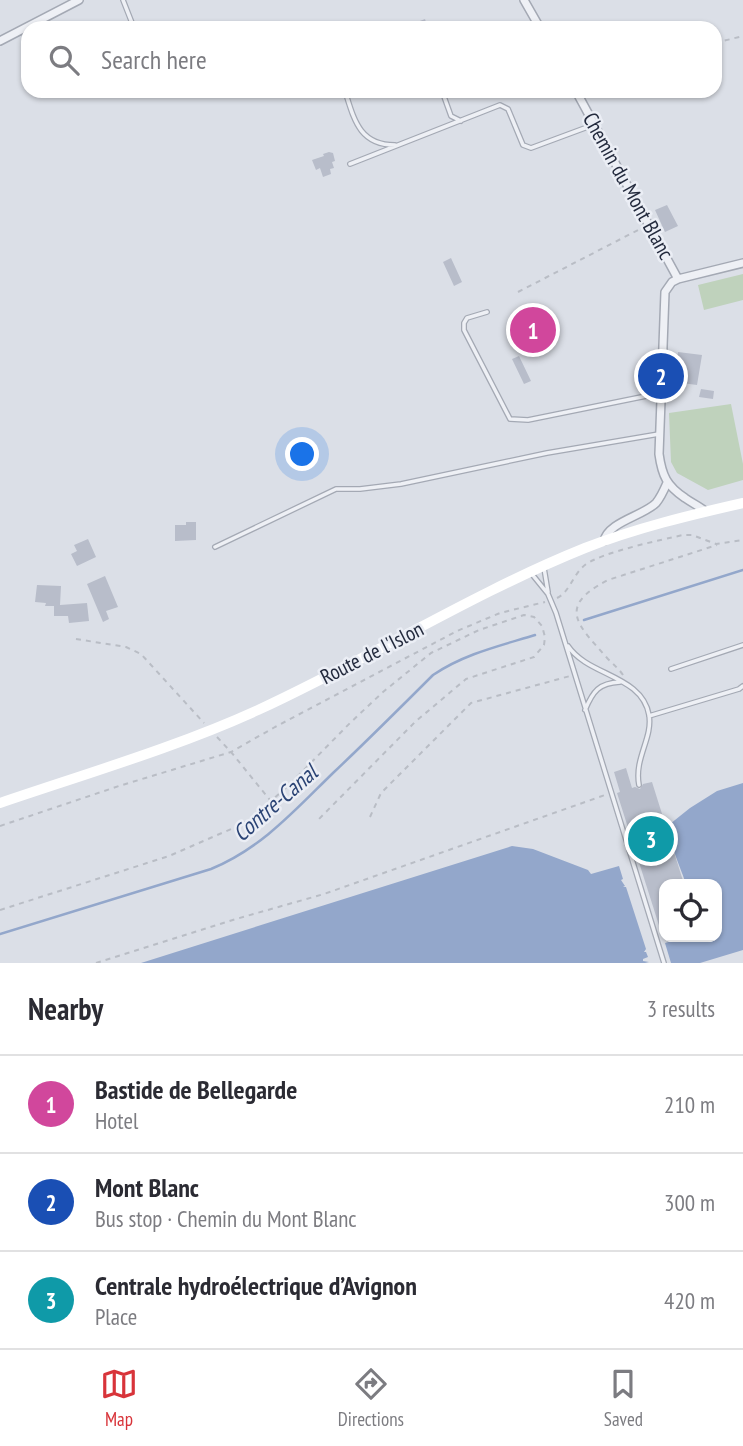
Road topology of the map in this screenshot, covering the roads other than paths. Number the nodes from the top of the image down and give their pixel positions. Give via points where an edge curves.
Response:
1 (79, 0) edge
2 (123, 0) edge
3 (524, 0) edge
4 (39, 21) edge
5 (131, 21) edge
6 (536, 21) edge
7 (21, 30) edge
8 (0, 41) edge
9 (347, 98) edge
10 (445, 98) edge
11 (580, 98) edge
12 (461, 121) junction
13 (594, 125) junction
14 (397, 145) junction
15 (350, 164) dead end
16 (743, 263) edge
17 (678, 279) junction
18 (487, 312) dead end
19 (661, 393) junction
20 (659, 434) junction
21 (667, 483) junction
22 (743, 503) edge
23 (705, 511) junction
24 (604, 541) junction
25 (215, 547) dead end
26 (544, 566) junction
27 (530, 572) junction
28 (548, 594) junction
29 (565, 641) junction
30 (743, 645) edge
31 (671, 669) dead end
32 (622, 682) junction
33 (743, 686) edge
34 (585, 710) junction
35 (649, 716) junction
36 (639, 785) dead end
37 (0, 803) edge
38 (664, 963) edge

1 - 4 street
2 - 5 lane
3 - 6 street
7 - 8 street
9 - 14 lane via 364,135
10 - 12 lane via 451,116
11 - 13 street, Chemin du Mont Blanc
12 - 13 lane via 500,105 508,109 523,145 531,148
12 - 14 lane
13 - 17 street, Chemin du Mont Blanc
14 - 15 lane
16 - 17 street
17 - 19 street, Chemin du Mont Blanc via 664,292
18 - 19 lane via 467,318 464,330 510,419 528,420
19 - 20 street, Chemin du Mont Blanc
20 - 21 street, Chemin du Mont Blanc
20 - 25 lane via 401,484 336,489
21 - 23 street
21 - 24 street via 656,503 611,529
22 - 23 street, Route de l'Islon
23 - 24 street, Route de l'Islon
24 - 26 street, Route de l'Islon
26 - 27 street, Route de l'Islon
26 - 28 lane
27 - 28 lane
27 - 37 street, Route de l'Islon via 256,711
28 - 29 lane
29 - 32 lane via 575,654
29 - 34 lane
30 - 31 lane
32 - 34 lane via 598,688
32 - 35 lane via 640,695
33 - 35 lane
34 - 38 lane
35 - 36 lane via 639,758

